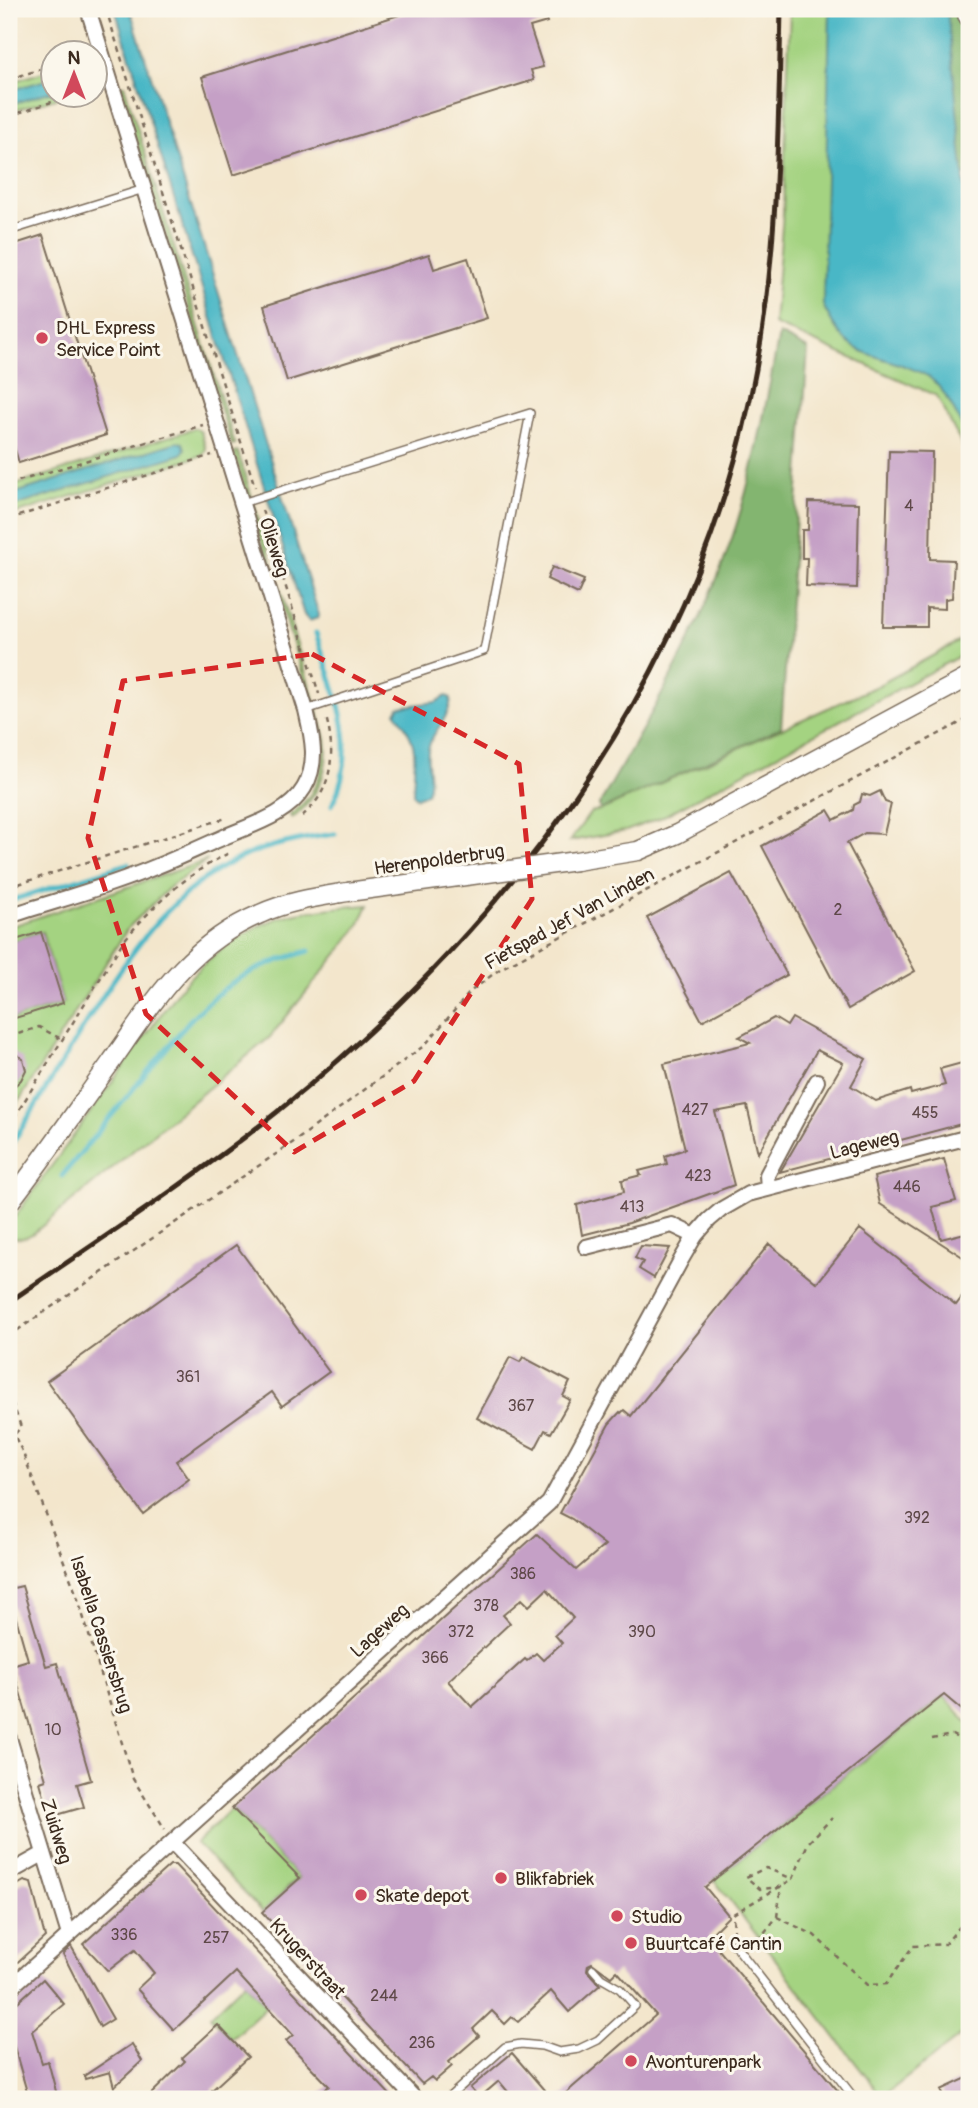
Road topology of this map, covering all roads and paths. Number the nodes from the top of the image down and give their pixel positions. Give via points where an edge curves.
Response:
1 (88, 9) edge
2 (106, 9) edge
3 (962, 9) edge
4 (969, 29) edge
5 (38, 70) edge
6 (9, 79) edge
7 (38, 106) edge
8 (9, 116) edge
9 (144, 189) junction
10 (9, 231) edge
11 (203, 425) dead end
12 (242, 447) junction
13 (226, 453) junction
14 (9, 484) edge
15 (261, 496) junction
16 (242, 503) junction
17 (9, 519) edge
18 (969, 677) edge
19 (322, 705) junction
20 (306, 710) junction
21 (969, 718) edge
22 (234, 816) dead end
23 (298, 819) dead end
24 (237, 849) dead end
25 (9, 887) edge
26 (9, 916) edge
27 (9, 1037) edge
28 (63, 1040) junction
29 (817, 1081) dead end
30 (9, 1126) edge
31 (969, 1137) edge
32 (768, 1188) junction
33 (9, 1203) edge
34 (695, 1236) junction
35 (586, 1247) dead end
36 (9, 1336) edge
37 (9, 1393) edge
38 (9, 1430) edge
39 (14, 1435) junction
40 (9, 1738) edge
41 (932, 1739) dead end
42 (969, 1744) edge
43 (832, 1818) dead end
44 (173, 1843) junction
45 (43, 1854) junction
46 (9, 1872) edge
47 (793, 1879) junction
48 (781, 1887) junction
49 (969, 1916) edge
50 (777, 1917) junction
51 (69, 1936) junction
52 (734, 1944) joint
53 (755, 1944) dead end
54 (593, 1969) dead end
55 (9, 1989) edge
56 (415, 2099) edge
57 (447, 2099) edge
58 (855, 2099) edge

1 - 9 street, Olieweg
2 - 12 path
3 - 4 lane
5 - 6 path
7 - 8 path
9 - 10 lane
9 - 13 street, Olieweg
11 - 14 path
12 - 13 path
12 - 15 path
13 - 16 street, Olieweg
13 - 17 path
15 - 16 lane
15 - 19 path
15 - 19 lane via 530,413 484,651
16 - 20 street, Olieweg
18 - 33 street, Herenpolderbrug, bridge via 638,851 348,892 282,905 225,932 190,958 159,994
19 - 20 lane
19 - 23 path via 331,743 330,770 319,797
20 - 26 street, Olieweg via 314,755 304,789 292,802 273,815 145,871
21 - 36 path, Fietspad Jef Van Linden via 500,969 471,991 415,1053 298,1139
22 - 25 path
24 - 28 path via 186,878 136,926
27 - 28 path via 39,1027
28 - 30 path
29 - 32 street via 767,1175
31 - 32 street, Lageweg
32 - 34 street, Lageweg via 722,1209
34 - 35 street via 671,1225
34 - 44 street, Lageweg via 549,1503
37 - 39 path via 21,1427
38 - 39 path, Isabella Cassiersbrug
39 - 44 path, Isabella Cassiersbrug via 77,1596 134,1780
40 - 45 street, Zuidweg
41 - 42 path via 952,1735
43 - 47 path via 808,1843
44 - 51 street, Lageweg
44 - 56 street, Krugerstraat
45 - 46 street
45 - 51 street, Zuidweg
47 - 48 path
47 - 48 path via 766,1868 746,1877 760,1889
48 - 50 path
48 - 52 path via 733,1914
49 - 50 path via 945,1944 913,1946 886,1984 867,1985 814,1935
50 - 53 path
51 - 55 street, Lageweg
52 - 58 lane
54 - 57 lane via 635,2007 598,2040 579,2049 559,2052 521,2044 505,2047

